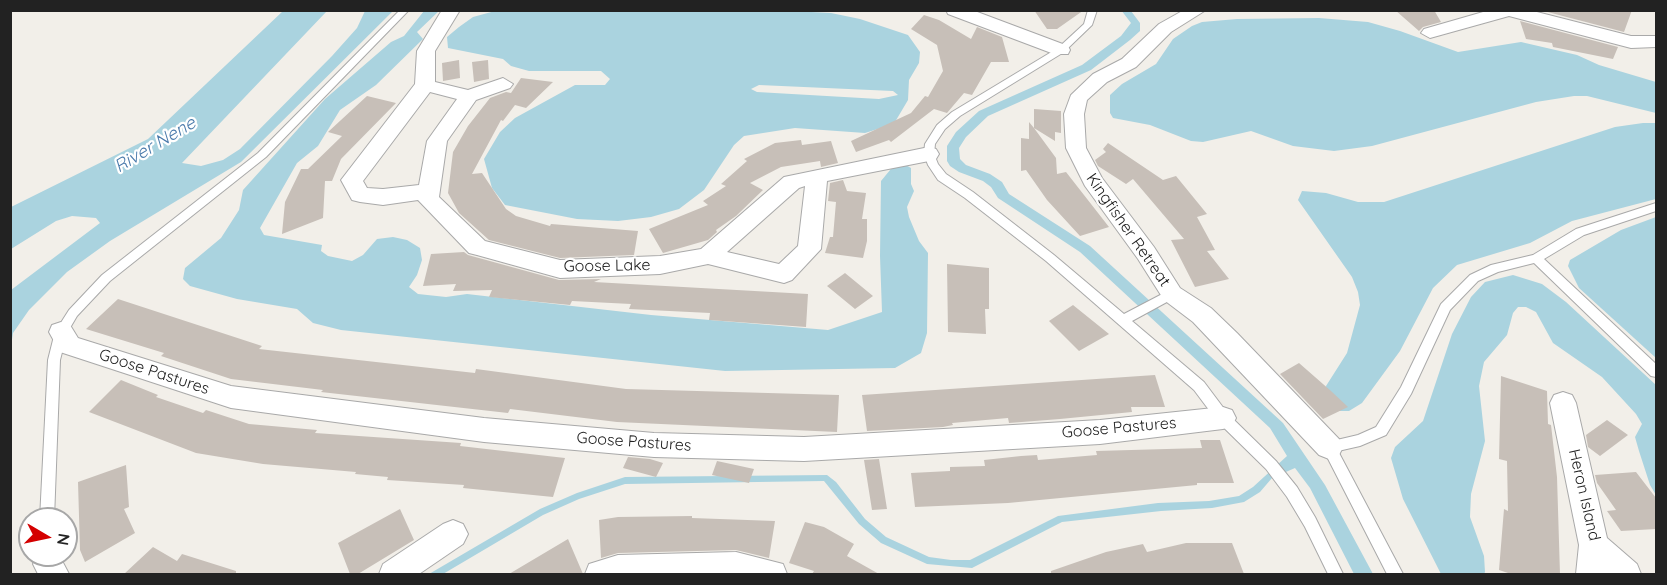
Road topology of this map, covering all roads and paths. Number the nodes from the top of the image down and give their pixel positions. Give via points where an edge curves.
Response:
1 (405, 10) edge
2 (451, 10) edge
3 (954, 10) edge
4 (1093, 10) edge
5 (1198, 10) edge
6 (1507, 11) edge
7 (1430, 33) dead end
8 (1656, 42) edge
9 (1061, 50) junction
10 (503, 84) dead end
11 (425, 85) junction
12 (469, 96) junction
13 (929, 154) junction
14 (817, 176) junction
15 (430, 191) junction
16 (1656, 207) edge
17 (708, 256) junction
18 (1536, 258) junction
19 (1164, 298) junction
20 (1124, 320) junction
21 (62, 332) junction
22 (1656, 372) edge
23 (1563, 403) dead end
24 (1223, 418) junction
25 (1329, 447) junction
26 (48, 507) edge
27 (453, 534) dead end
28 (1594, 545) junction
29 (394, 574) edge
30 (600, 574) edge
31 (772, 574) edge
32 (1336, 574) edge
33 (1395, 574) edge
34 (1591, 574) edge
35 (1626, 574) edge

1 - 21 lane via 262,155 106,278
2 - 11 street via 426,51
3 - 9 street
4 - 9 lane via 1088,25
5 - 19 street, Kingfisher Retreat via 1165,28 1129,63 1100,78 1078,99 1074,114 1076,148 1082,163 1146,253
6 - 7 street
6 - 8 street via 1631,42
9 - 13 lane via 956,114 941,127 930,144
10 - 12 street
11 - 12 street
11 - 15 street via 352,180 360,195 383,197
12 - 15 street via 437,141
13 - 14 street
13 - 20 lane via 942,177 1014,229
14 - 17 street via 792,182
14 - 17 street, Goose Lake via 809,249 784,273
15 - 17 street, Goose Lake via 428,199 477,247 560,269 660,265
16 - 18 lane via 1580,232
18 - 22 lane
18 - 25 lane via 1495,268 1461,288 1445,307 1406,390 1381,430
19 - 20 lane
19 - 25 street, Kingfisher Retreat via 1202,315
20 - 24 lane via 1199,386
21 - 24 street, Goose Pastures via 69,345 231,397 484,430 654,445 804,449 1100,432
21 - 26 lane via 54,360
23 - 28 street, Heron Island
24 - 32 lane via 1281,479 1310,522
25 - 33 lane
27 - 29 street
28 - 34 street
28 - 35 street, Heron Island
30 - 31 street via 618,569 736,566

